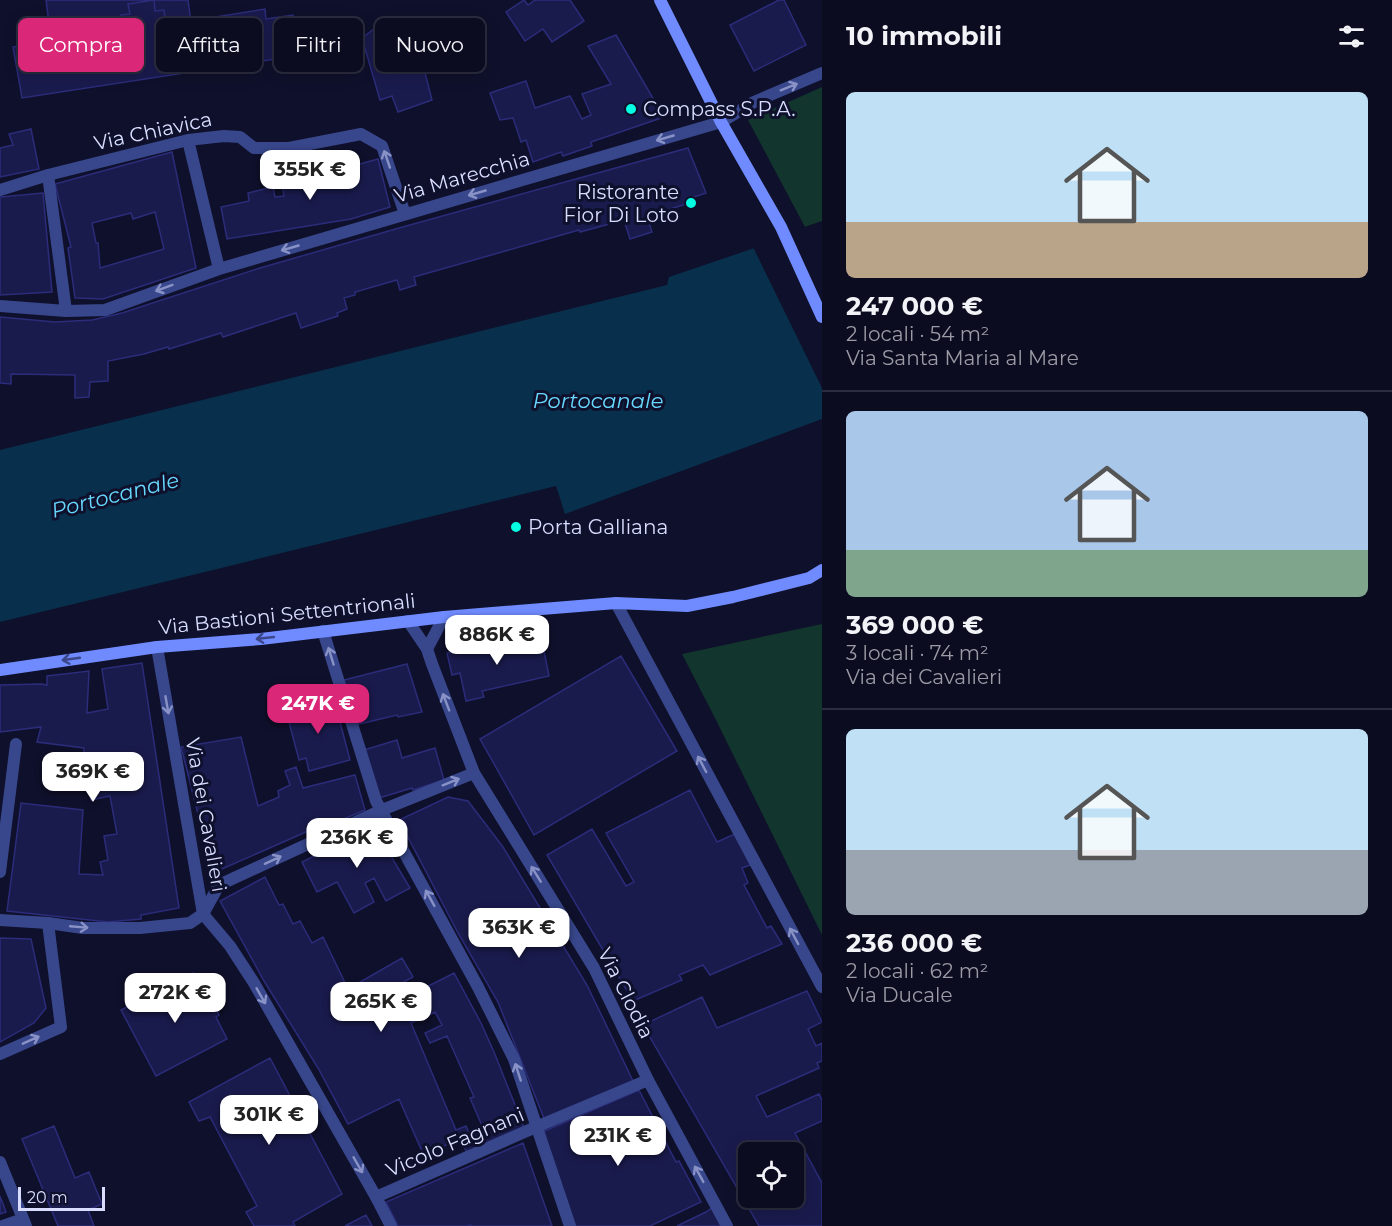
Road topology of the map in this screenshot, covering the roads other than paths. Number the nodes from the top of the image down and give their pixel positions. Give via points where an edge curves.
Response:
1 (660, 0) edge
2 (822, 74) edge
3 (721, 122) junction
4 (188, 140) junction
5 (48, 175) junction
6 (0, 190) edge
7 (405, 214) junction
8 (219, 269) junction
9 (0, 306) edge
10 (66, 311) junction
11 (822, 316) edge
12 (822, 570) edge
13 (615, 603) junction
14 (444, 617) junction
15 (408, 621) junction
16 (323, 631) junction
17 (157, 647) junction
18 (427, 649) junction
19 (0, 670) edge
20 (16, 744) dead end
21 (474, 773) junction
22 (382, 810) junction
23 (0, 872) edge
24 (203, 914) junction
25 (0, 920) edge
26 (48, 923) junction
27 (822, 987) edge
28 (0, 1054) edge
29 (648, 1080) junction
30 (536, 1127) junction
31 (0, 1162) edge
32 (376, 1197) junction
33 (24, 1222) edge
34 (3, 1226) edge
35 (391, 1226) edge
36 (570, 1226) edge
37 (727, 1226) edge

1 - 3 street
3 -> 2 street, Via Marecchia via 754,102
3 -> 7 street, Via Marecchia
3 - 11 street via 781,227
4 - 5 street, Via Chiavica
7 -> 4 street, Via Chiavica via 382,146 361,134 289,148 254,148 240,137
4 - 8 street
5 - 6 street, Via Chiavica
5 - 10 street
7 -> 8 street, Via Marecchia
8 -> 10 street, Via Marecchia via 105,310
9 - 10 street, Via Marecchia
12 - 13 street, Via Bastioni Settentrionali via 809,578 687,606
13 - 14 street, Via Bastioni Settentrionali
27 -> 13 street
14 - 15 street, Via Bastioni Settentrionali
14 - 18 street
15 - 16 street, Via Bastioni Settentrionali
15 - 18 street, Via Clodia
16 -> 17 street, Via Bastioni Settentrionali
22 -> 16 street
17 -> 19 street, Via Bastioni Settentrionali
17 -> 24 street, Via dei Cavalieri
21 -> 18 street, Via Clodia
20 - 23 street
22 -> 21 street
29 -> 21 street, Via Clodia via 594,968
24 -> 22 street via 219,885
30 -> 22 street via 514,1059
26 -> 24 street via 82,928 140,928 190,923
24 -> 32 street, Via dei Cavalieri via 254,983
25 - 26 street
28 -> 26 street via 61,1027
29 - 30 street, Vicolo Fagnani
37 -> 29 street, Via Clodia
30 - 32 street, Vicolo Fagnani
30 - 36 street
31 - 33 street
32 - 35 street, Via dei Cavalieri
33 - 34 street

